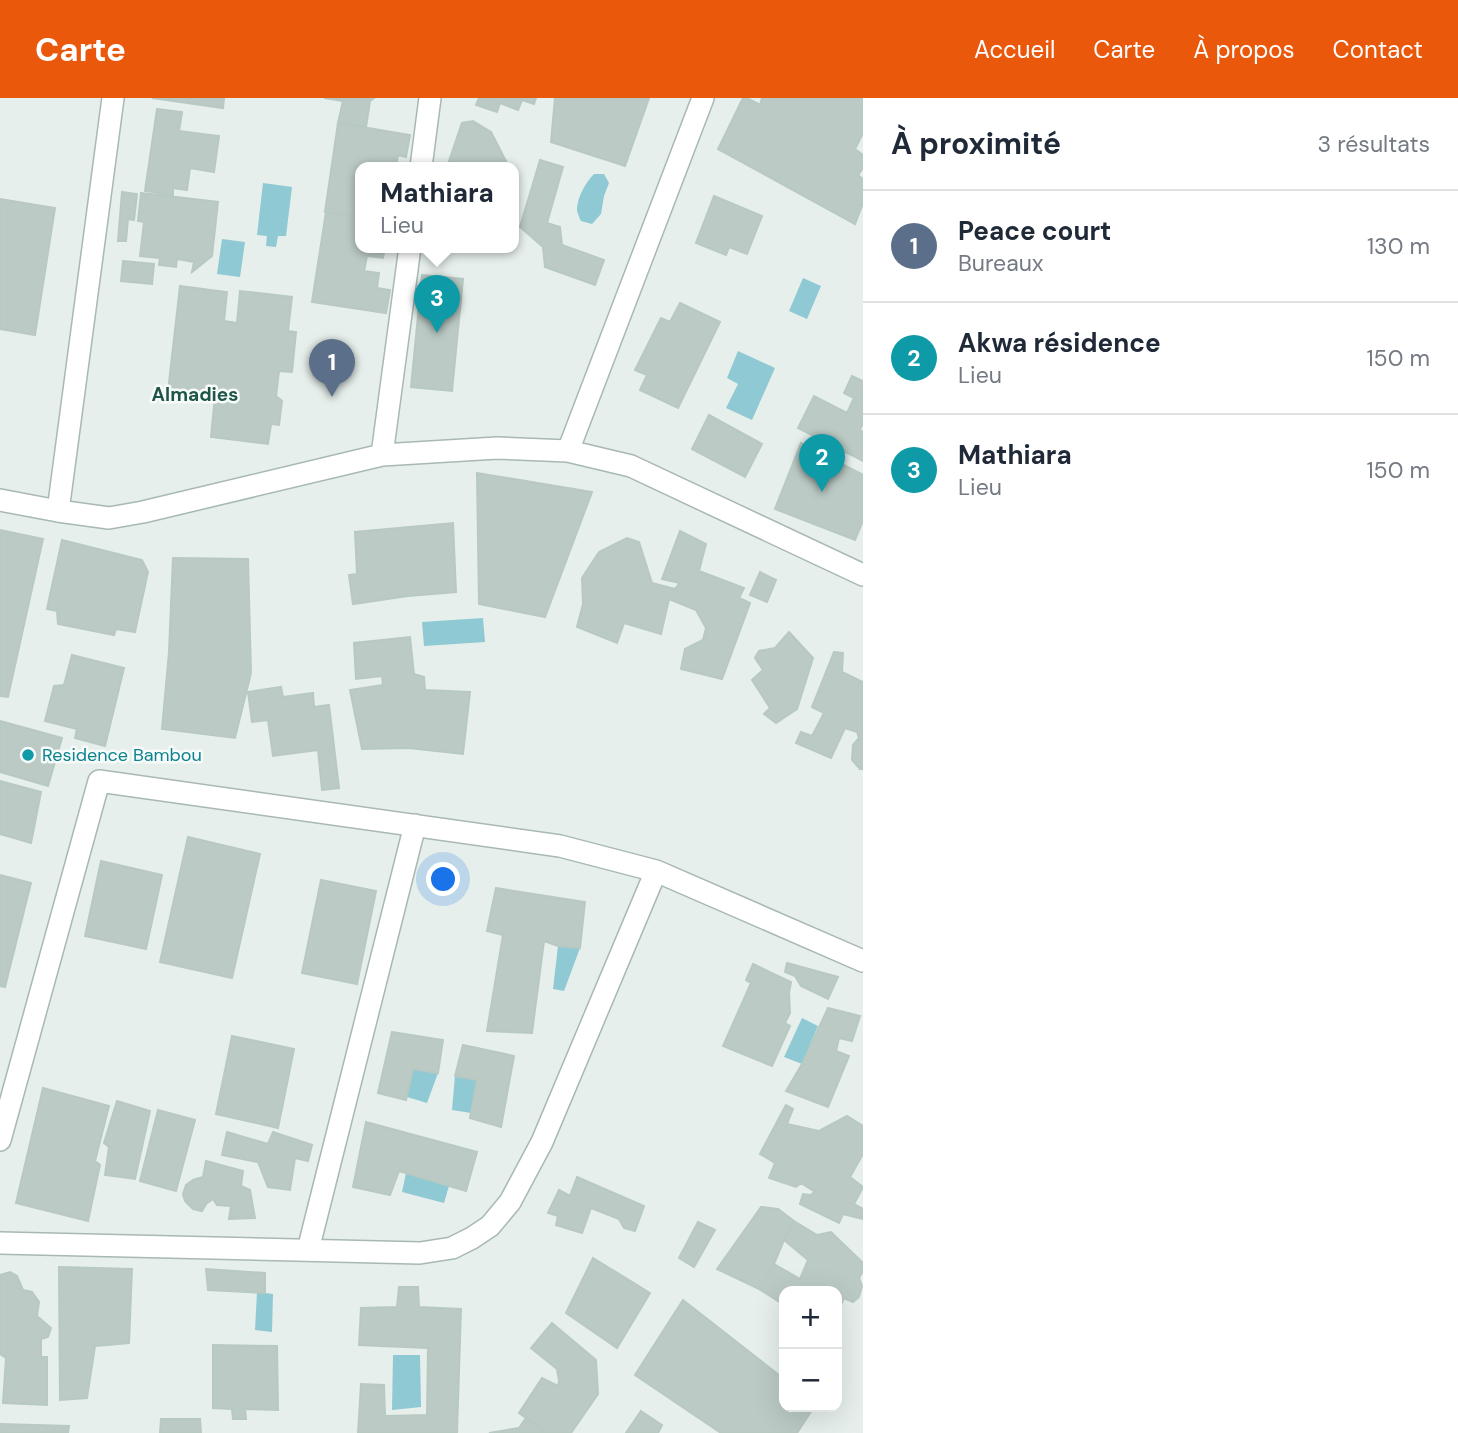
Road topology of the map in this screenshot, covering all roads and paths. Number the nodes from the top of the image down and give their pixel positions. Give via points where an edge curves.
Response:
1 (113, 98) edge
2 (430, 98) edge
3 (704, 98) edge
4 (422, 162) edge
5 (409, 253) edge
6 (568, 451) junction
7 (382, 455) junction
8 (0, 500) edge
9 (58, 511) junction
10 (863, 575) edge
11 (415, 825) junction
12 (656, 871) junction
13 (863, 961) edge
14 (0, 1140) edge
15 (0, 1243) edge
16 (307, 1250) junction

1 - 9 street
2 - 4 street
3 - 6 street
5 - 7 street
6 - 7 street via 497,448
6 - 10 street via 631,466
7 - 9 street via 124,516
8 - 9 street
11 - 12 street via 560,846
11 - 14 street via 99,781
11 - 16 street
12 - 13 street
12 - 16 street via 542,1142 510,1202 490,1226 452,1248 420,1253
15 - 16 street

